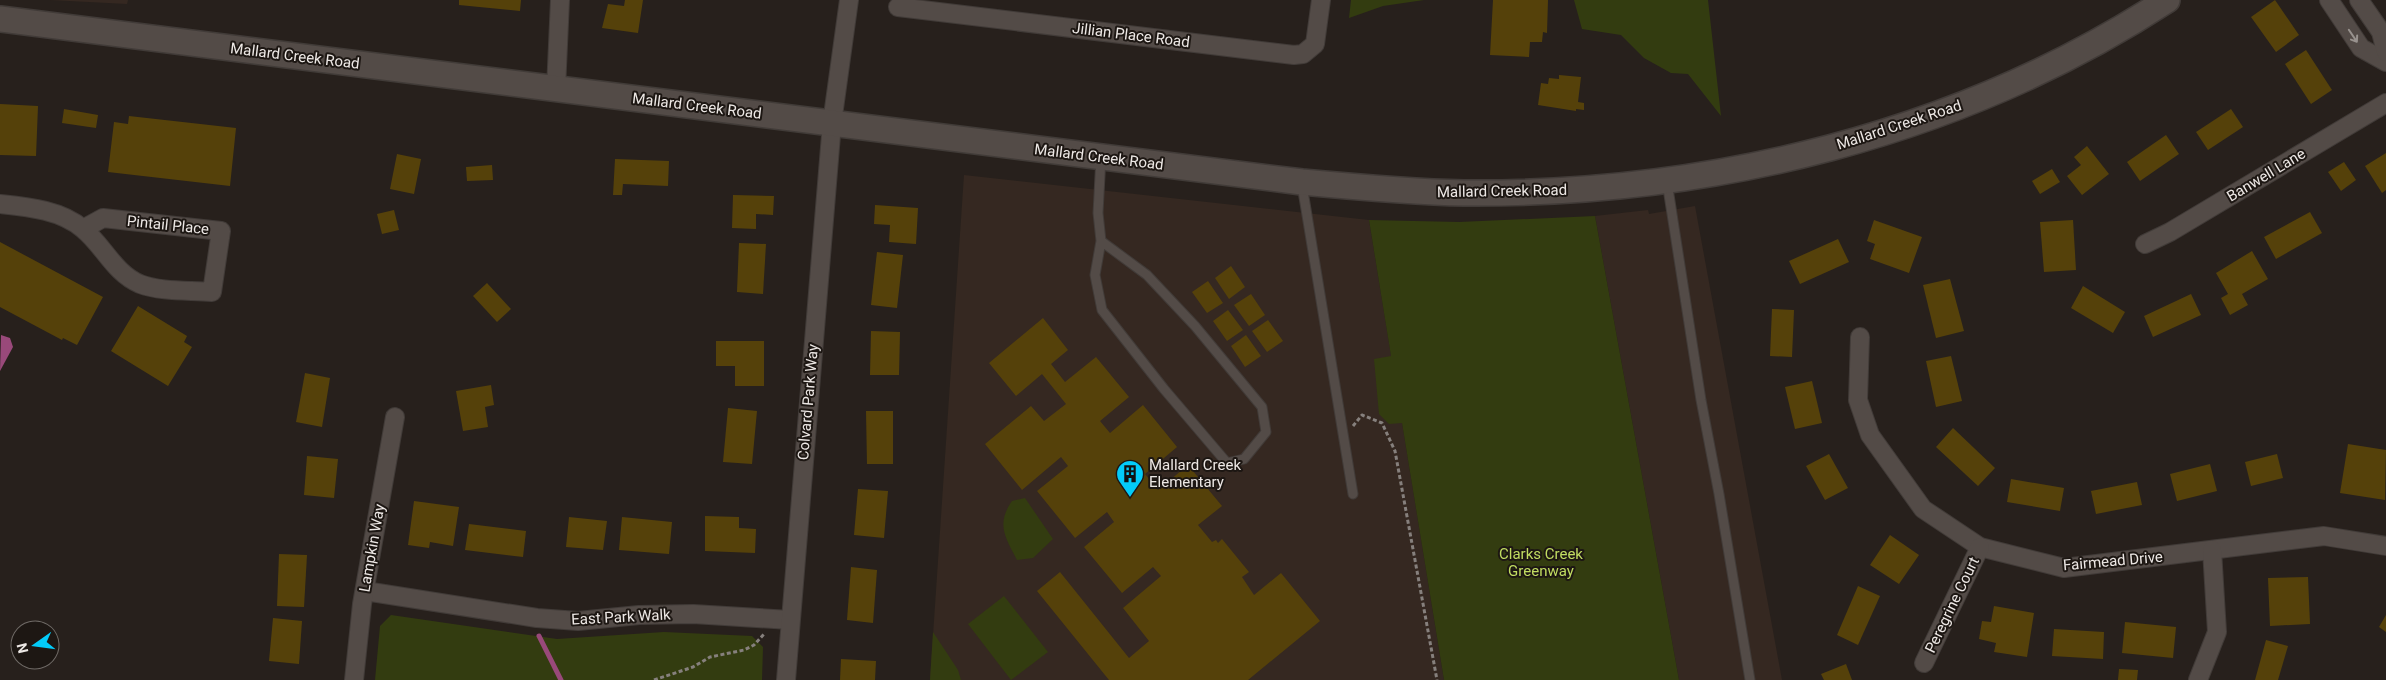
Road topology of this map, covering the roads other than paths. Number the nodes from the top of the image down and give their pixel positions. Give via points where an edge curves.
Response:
1 (560, 0) edge
2 (849, 0) edge
3 (1322, 0) edge
4 (2167, 0) edge
5 (2329, 0) edge
6 (2360, 0) edge
7 (944, 6) edge
8 (898, 7) dead end
9 (0, 19) edge
10 (2386, 52) edge
11 (2386, 62) edge
12 (556, 89) junction
13 (2386, 103) edge
14 (832, 124) junction
15 (1101, 157) junction
16 (1666, 181) junction
17 (1302, 182) junction
18 (0, 204) edge
19 (83, 229) junction
20 (1101, 241) junction
21 (2145, 244) dead end
22 (1860, 337) dead end
23 (395, 417) dead end
24 (1353, 494) dead end
25 (2386, 546) edge
26 (1980, 547) junction
27 (2212, 550) junction
28 (364, 591) junction
29 (790, 620) junction
30 (1924, 663) dead end
31 (354, 680) edge
32 (786, 680) edge
33 (1750, 680) edge
34 (2198, 680) edge

1 - 12 street
2 - 14 street, Colvard Park Way
3 - 7 street, Jillian Place Road via 1315,44 1303,54 1294,55
4 - 16 main road, Mallard Creek Road via 2051,67 1918,122 1795,156
5 -> 11 street via 2361,48
6 - 10 street via 2381,32
7 - 8 street, Jillian Place Road
9 - 12 main road, Mallard Creek Road
12 - 14 main road, Mallard Creek Road
13 - 21 street, Banwell Lane via 2178,228
14 - 15 main road, Mallard Creek Road
14 - 29 street, Colvard Park Way
15 - 17 main road, Mallard Creek Road
15 - 20 lane via 1098,213
16 - 17 main road, Mallard Creek Road via 1492,193 1428,192
16 - 33 lane
17 - 24 lane
18 - 19 street, Pintail Place via 31,207 64,216
19 - 19 street, Pintail Place via 112,263 142,284 212,292 221,231 103,218
20 - 20 lane via 1095,275 1102,310 1227,462 1244,459 1266,432 1262,407 1195,326 1147,275
22 - 26 street, Fairmead Drive via 1858,400 1870,435 1923,509
23 - 28 street, Lampkin Way
25 - 27 street, Fairmead Drive via 2324,536
26 - 27 street, Fairmead Drive via 2064,568
26 - 30 street, Peregrine Court
27 - 34 street via 2217,632
28 - 29 street, East Park Walk via 537,618 578,621 693,614
28 - 31 street, Lampkin Way
29 - 32 street, Colvard Park Way

